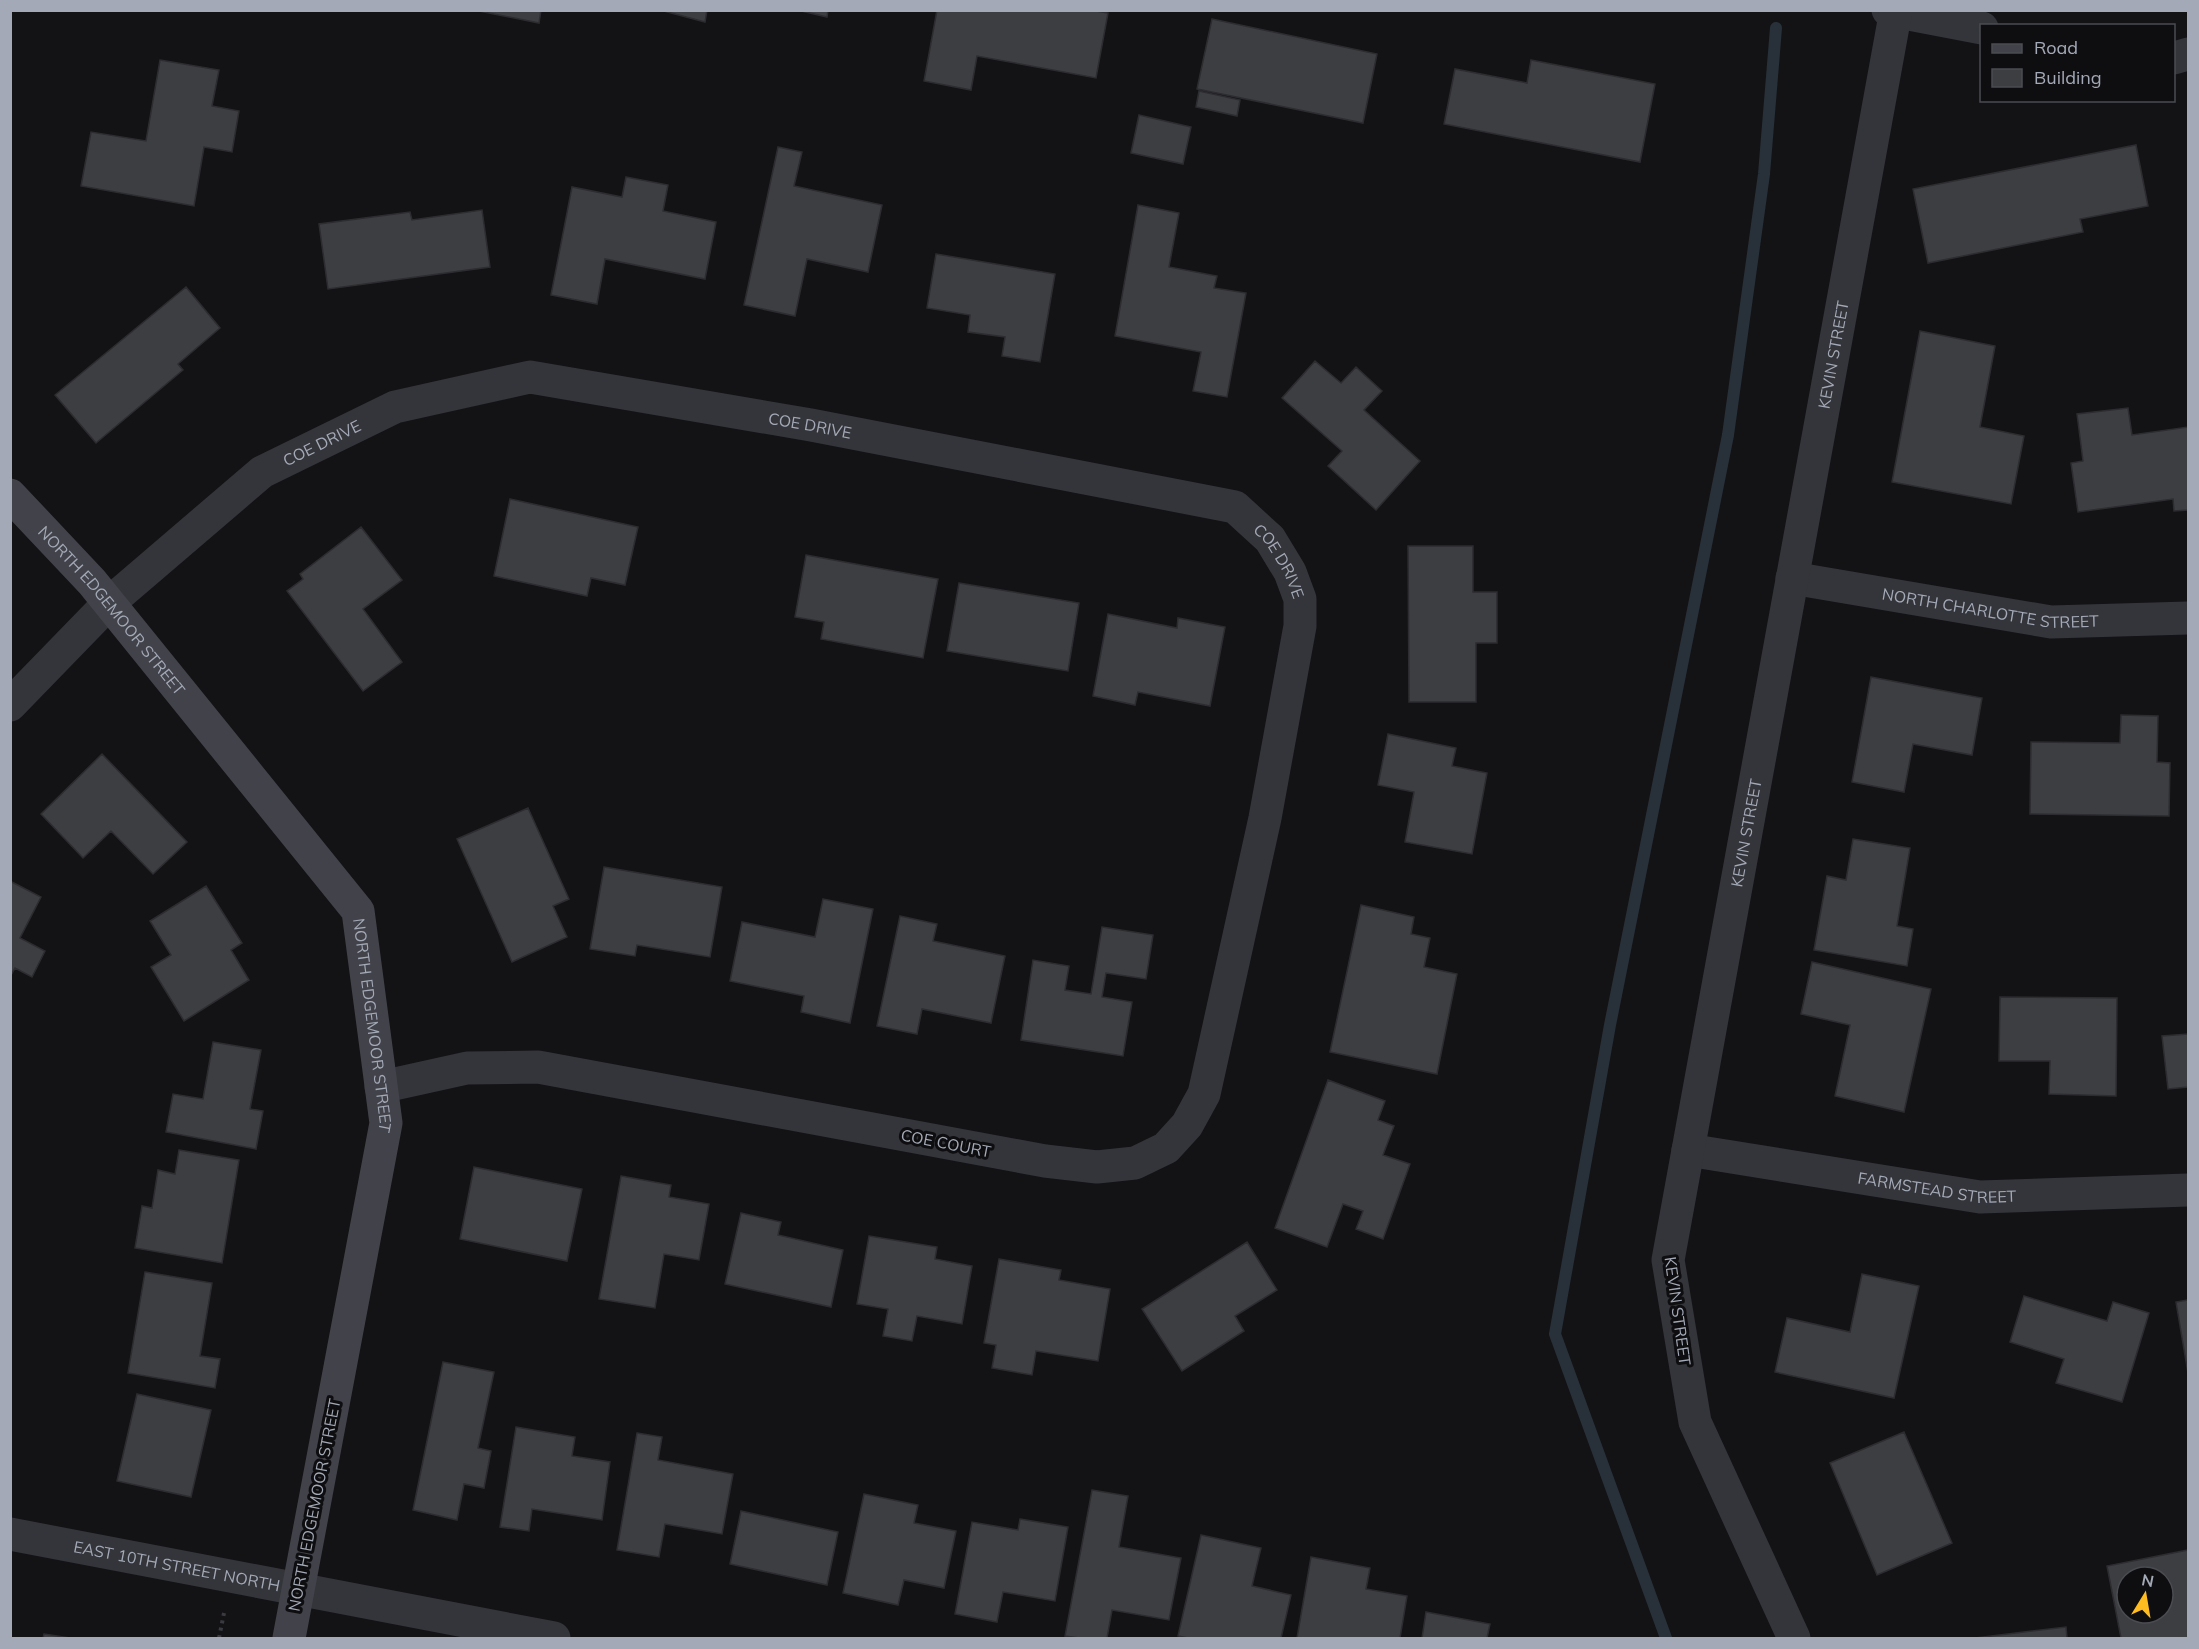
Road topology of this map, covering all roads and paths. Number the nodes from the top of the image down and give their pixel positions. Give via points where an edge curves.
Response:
1 (1893, 11) edge
2 (1980, 28) edge
3 (10, 495) edge
4 (1792, 578) junction
5 (109, 603) junction
6 (2188, 618) edge
7 (10, 705) edge
8 (1265, 818) joint
9 (381, 1088) junction
10 (1688, 1150) junction
11 (2188, 1190) edge
12 (10, 1534) edge
13 (298, 1589) junction
14 (225, 1608) dead end
15 (219, 1638) edge
16 (289, 1638) edge
17 (554, 1638) edge
18 (1794, 1638) edge

1 - 2 street
1 - 4 street, KEVIN STREET
3 - 5 street, NORTH EDGEMOOR STREET
4 - 6 street, NORTH CHARLOTTE STREET via 2051,622
4 - 10 street, KEVIN STREET
5 - 7 street, COE DRIVE
5 - 8 street, COE DRIVE via 262,472 394,407 530,377 810,425 1235,507 1270,539 1290,572 1300,599 1300,626
5 - 9 street, NORTH EDGEMOOR STREET via 358,911
8 - 9 street, COE COURT via 1204,1094 1187,1125 1166,1148 1135,1163 1097,1167 1045,1161 538,1067 467,1068
9 - 13 street, NORTH EDGEMOOR STREET via 386,1123
10 - 11 street, FARMSTEAD STREET via 1980,1197
10 - 18 street, KEVIN STREET via 1668,1260 1695,1422
12 - 13 street, EAST 10TH STREET NORTH
13 - 16 street, NORTH EDGEMOOR STREET
13 - 17 street, EAST 10TH STREET NORTH
14 - 15 path

